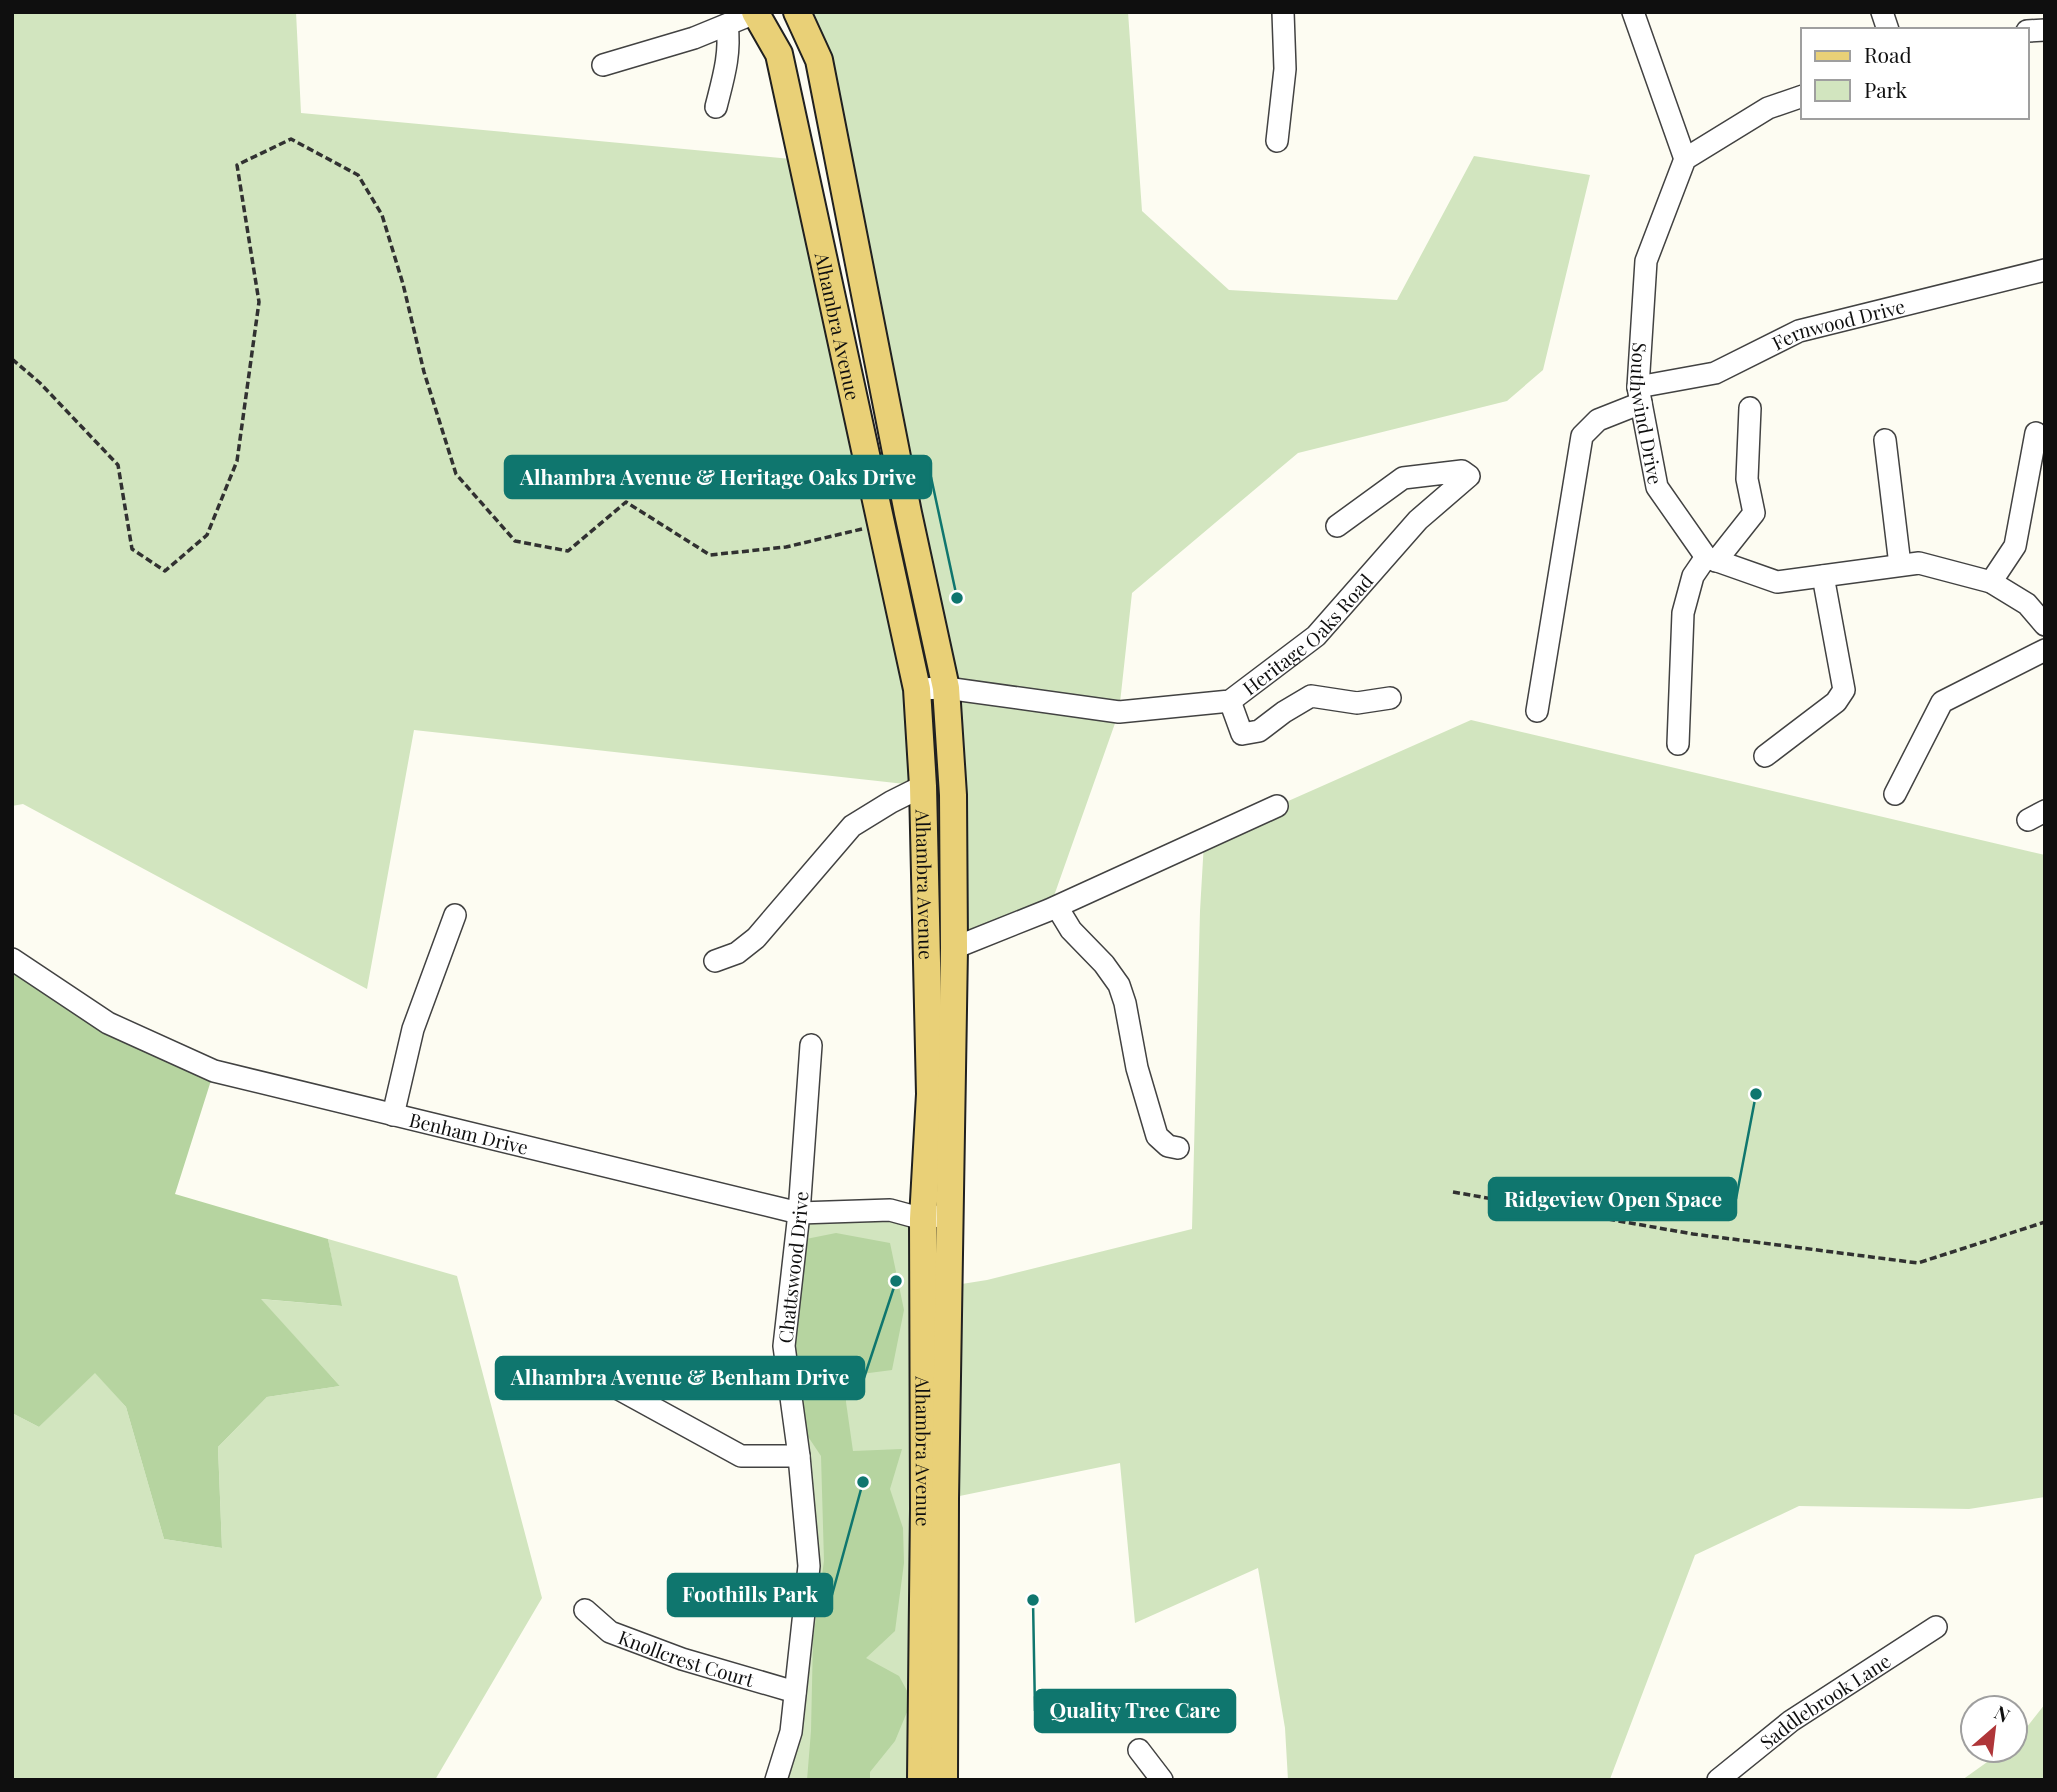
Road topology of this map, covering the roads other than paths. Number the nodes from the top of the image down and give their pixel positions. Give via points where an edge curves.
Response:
1 (797, 12) edge
2 (1283, 12) edge
3 (1633, 12) edge
4 (755, 13) edge
5 (727, 25) junction
6 (603, 65) dead end
7 (1801, 97) edge
8 (716, 107) dead end
9 (1277, 141) dead end
10 (1685, 159) junction
11 (2045, 270) edge
12 (1639, 395) junction
13 (1750, 408) dead end
14 (2036, 433) dead end
15 (1885, 440) dead end
16 (1337, 526) dead end
17 (1711, 559) junction
18 (1900, 565) junction
19 (1823, 576) junction
20 (1991, 582) junction
21 (2045, 625) edge
22 (2045, 650) edge
23 (946, 688) junction
24 (917, 690) junction
25 (1390, 698) dead end
26 (1230, 701) junction
27 (1537, 710) dead end
28 (1678, 744) dead end
29 (1765, 756) dead end
30 (923, 786) junction
31 (1895, 794) dead end
32 (1278, 806) dead end
33 (1057, 906) junction
34 (455, 915) dead end
35 (954, 948) junction
36 (12, 959) edge
37 (715, 961) dead end
38 (811, 1045) dead end
39 (393, 1115) junction
40 (1178, 1148) dead end
41 (799, 1213) junction
42 (951, 1214) junction
43 (923, 1219) junction
44 (535, 1374) dead end
45 (799, 1455) junction
46 (585, 1610) dead end
47 (1936, 1627) dead end
48 (794, 1692) junction
49 (1139, 1750) dead end
50 (776, 1780) edge
51 (921, 1780) edge
52 (944, 1780) edge
53 (1162, 1780) edge
54 (1718, 1780) edge

1 - 23 main road, Alhambra Avenue via 819,60
2 - 9 street via 1285,69
3 - 10 street
4 - 5 street
4 - 24 main road, Alhambra Avenue via 779,54
5 - 6 street
5 - 8 street via 726,68
7 - 10 street via 1768,108
10 - 12 street, Southwind Drive via 1646,261
11 - 12 street, Fernwood Drive via 1799,331 1715,373
12 - 17 street, Southwind Drive via 1657,487
12 - 27 street, Fernwood Drive via 1598,420 1582,436
13 - 17 street via 1746,479 1754,513
14 - 20 street via 2015,546
15 - 18 street
16 - 26 street, Heritage Oaks Road via 1403,478 1462,471 1469,476 1418,520 1316,636
17 - 19 street via 1777,582
17 - 28 street via 1693,576 1683,613
18 - 19 street
18 - 20 street via 1919,563
19 - 29 street via 1844,691
20 - 21 street via 2027,604
22 - 31 street via 1942,702
23 - 24 street, Heritage Oaks Road
23 - 26 street, Heritage Oaks Road via 1119,712
23 - 35 main road, Alhambra Avenue via 953,795
24 - 30 main road, Alhambra Avenue
25 - 26 street via 1357,703 1311,696 1259,731 1242,734
30 - 37 street via 852,827 756,938 737,953
30 - 43 main road, Alhambra Avenue via 930,1094
32 - 33 street
33 - 35 street
33 - 40 street via 1071,930 1119,985 1157,1136
34 - 39 street via 413,1028
35 - 42 main road, Alhambra Avenue
36 - 39 street, Benham Drive via 108,1023 214,1071
38 - 41 street, Chattswood Drive
39 - 41 street, Benham Drive
41 - 43 street, Benham Drive via 890,1210
41 - 45 street, Chattswood Drive via 784,1346
42 - 43 street, Benham Drive
42 - 52 main road, Alhambra Avenue
43 - 51 main road, Alhambra Avenue
44 - 45 street via 617,1388 741,1457
45 - 48 street, Chattswood Drive via 809,1566
46 - 48 street, Knollcrest Court via 610,1632
47 - 54 street, Saddlebrook Lane via 1791,1721
48 - 50 street, Chattswood Drive via 791,1732
49 - 53 street

